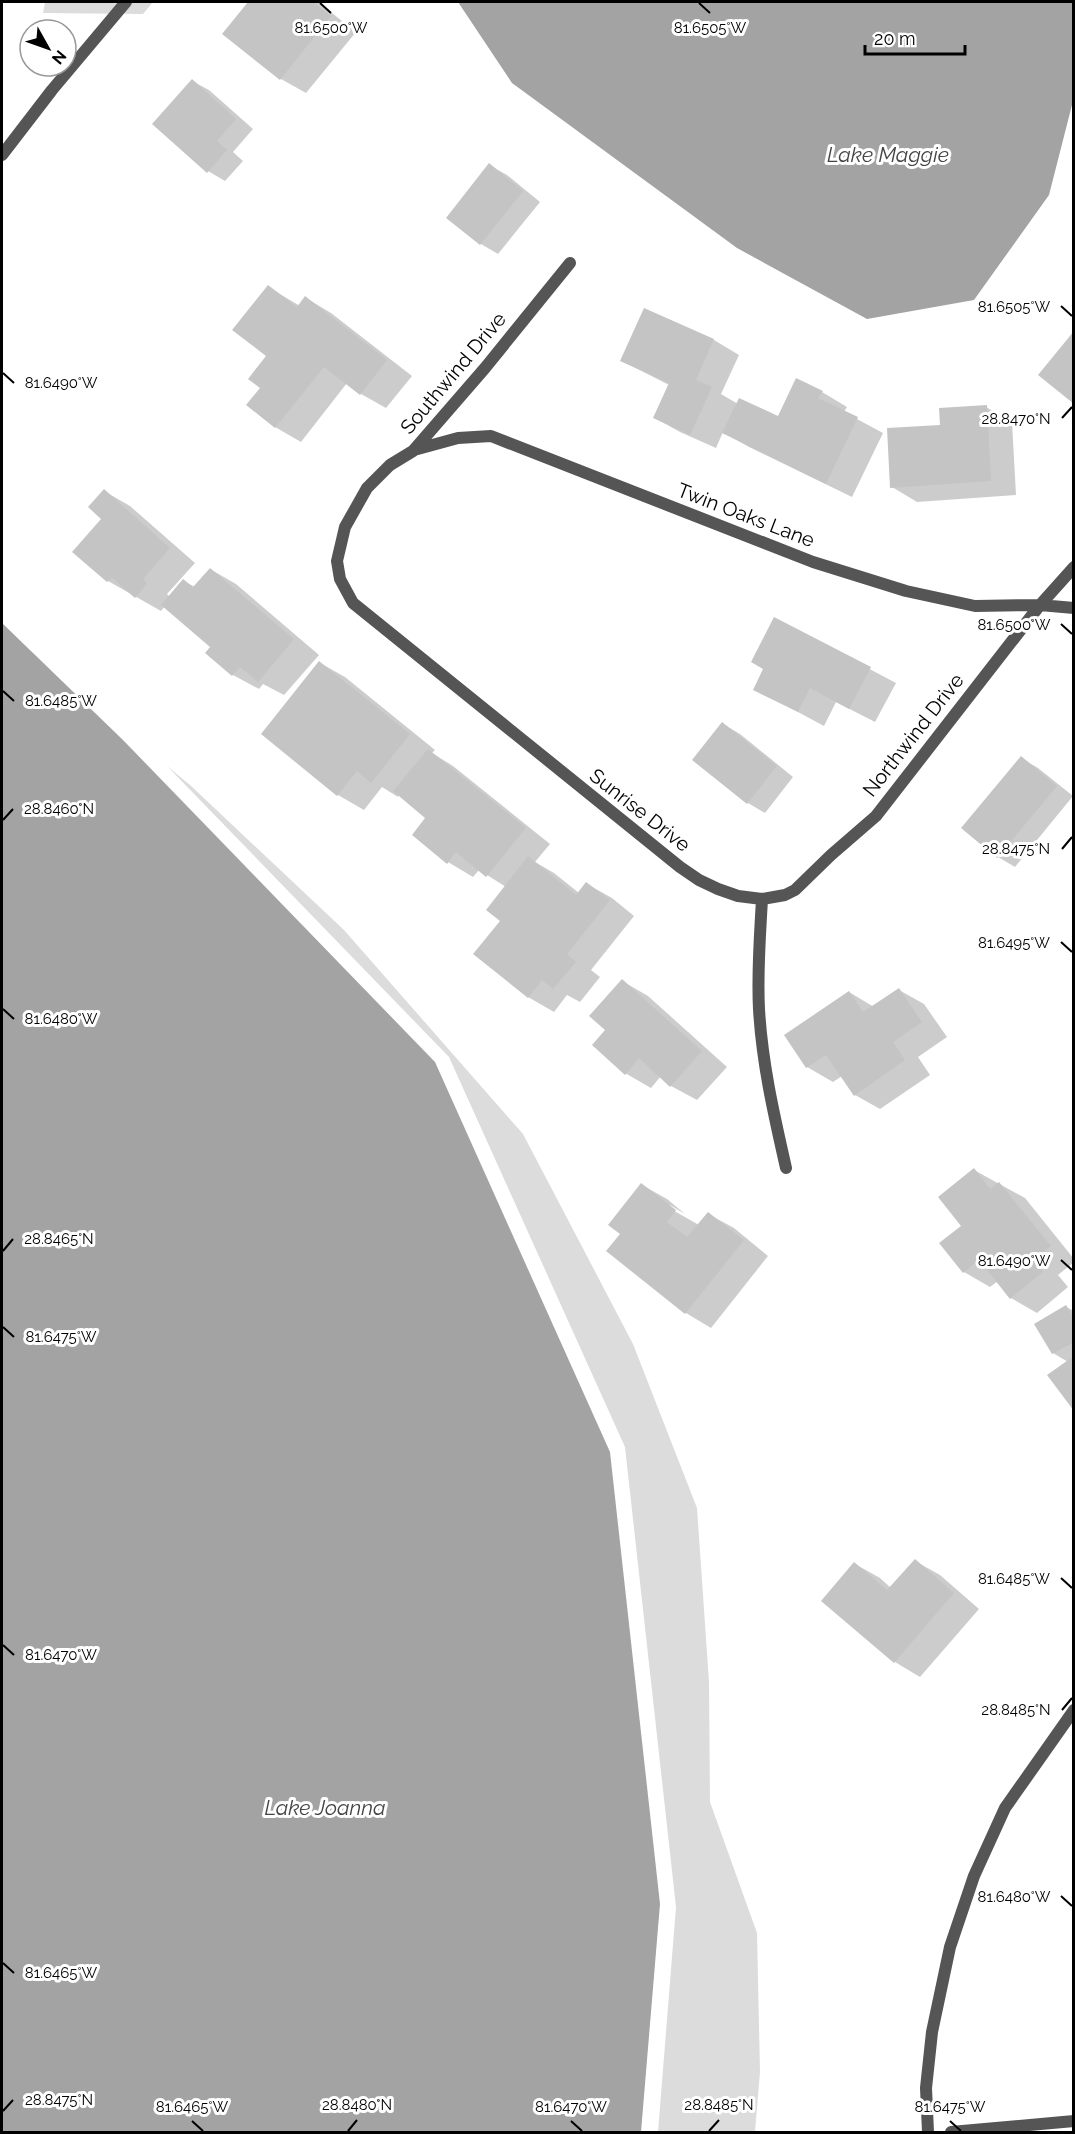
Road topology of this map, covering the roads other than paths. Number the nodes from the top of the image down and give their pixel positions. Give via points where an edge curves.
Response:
1 (126, 2) edge
2 (2, 155) edge
3 (570, 263) dead end
4 (413, 451) junction
5 (343, 533) joint
6 (1074, 567) edge
7 (1040, 605) junction
8 (1074, 608) edge
9 (762, 899) junction
10 (786, 1168) dead end
11 (1074, 1710) edge
12 (1074, 2121) edge
13 (928, 2133) edge
14 (951, 2133) edge

1 - 2 street
3 - 4 street, Southwind Drive
4 - 5 street, Southwind Drive via 390,465 367,488
4 - 7 street, Twin Oaks Lane via 458,438 491,436 813,562 906,591 975,606
5 - 9 street, Sunrise Drive via 337,561 340,579 353,603 680,867 718,889
6 - 7 street, Northwind Drive
7 - 8 street, Twin Oaks Lane
7 - 9 street, Northwind Drive via 876,816 795,890
9 - 10 street via 760,1011 767,1076
11 - 13 street via 1005,1808 974,1876 950,1947 932,2032 926,2088
12 - 14 street

